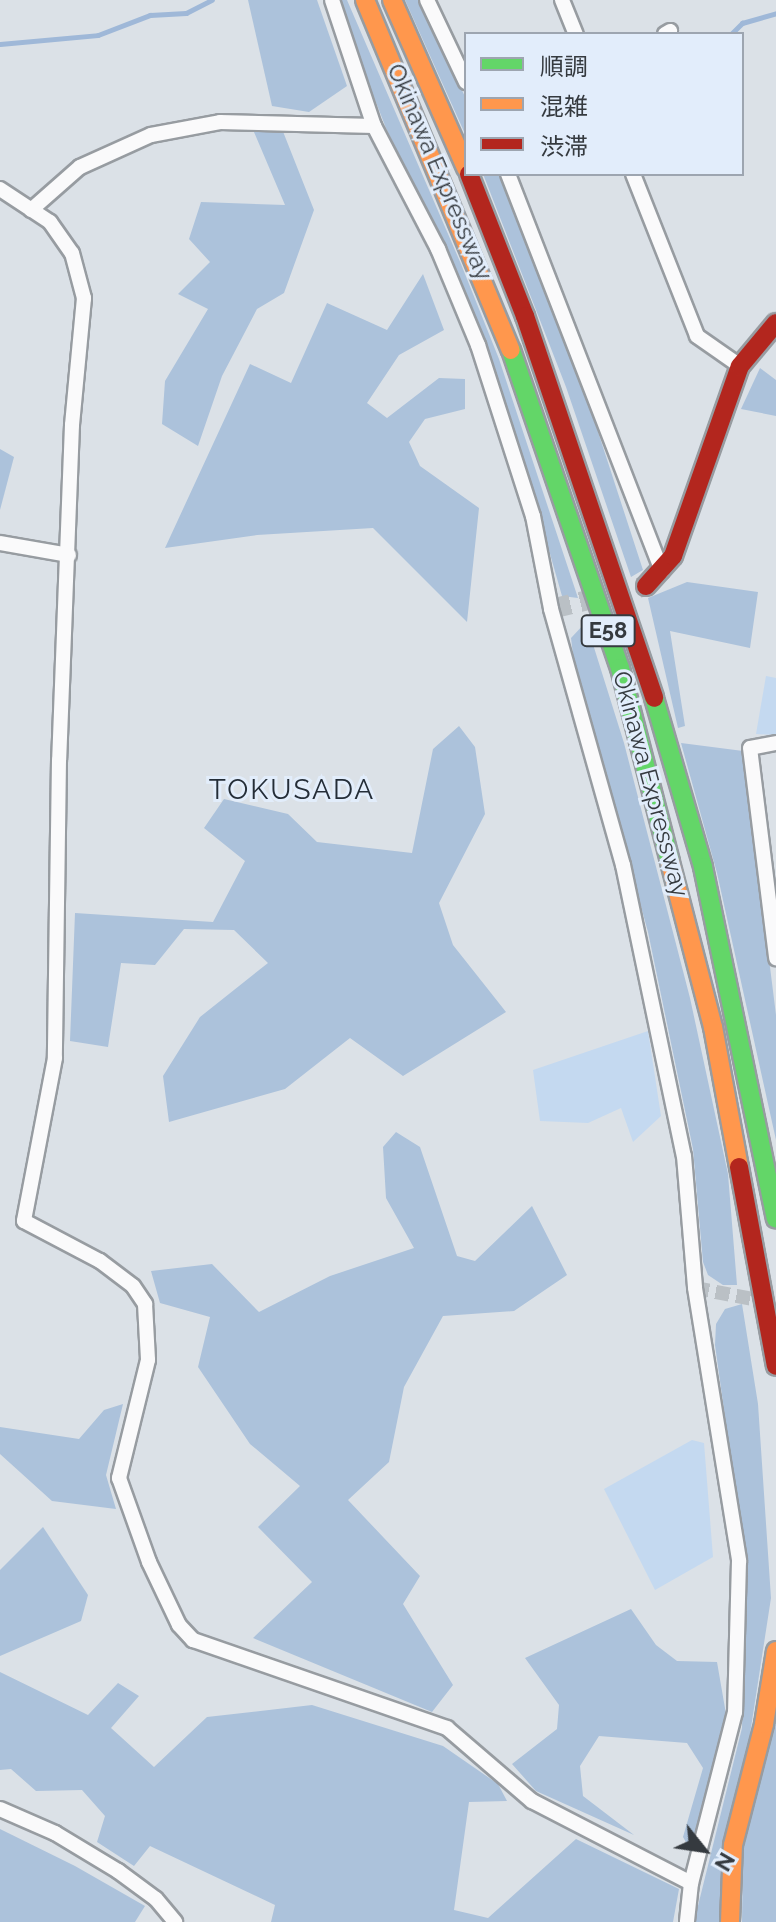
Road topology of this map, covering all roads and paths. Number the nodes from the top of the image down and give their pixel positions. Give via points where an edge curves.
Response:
1 (332, 0) edge
2 (365, 0) edge
3 (392, 0) edge
4 (427, 0) edge
5 (562, 0) edge
6 (575, 32) edge
7 (464, 78) edge
8 (374, 126) junction
9 (464, 163) edge
10 (470, 176) edge
11 (509, 176) edge
12 (634, 176) edge
13 (0, 189) edge
14 (31, 210) junction
15 (776, 323) edge
16 (740, 366) junction
17 (0, 543) edge
18 (69, 555) junction
19 (662, 571) junction
20 (646, 586) tunnel mouth
21 (776, 743) edge
22 (776, 958) edge
23 (776, 1219) edge
24 (776, 1366) edge
25 (776, 1651) edge
26 (0, 1809) edge
27 (691, 1883) junction
28 (175, 1922) edge
29 (687, 1922) edge
30 (730, 1922) edge

1 - 8 street
2 - 24 main road, Okinawa Expressway / E58 via 503,327 620,668 713,1027
3 - 9 main road, Okinawa Expressway
4 - 7 street
5 - 6 street
8 - 14 street via 220,122 151,135 80,167
8 - 27 street via 438,249 472,331 533,516 551,609 623,865 684,1156 695,1288 739,1561 735,1712
10 - 23 main road, Okinawa Expressway / E58 via 525,316 647,674 703,867
11 - 19 street
12 - 16 street via 697,336
13 - 14 street
14 - 18 street via 50,222 72,253 84,298 72,425
15 - 16 main road
16 - 19 main road via 673,556
17 - 18 street
18 - 27 street via 59,760 55,1058 24,1221 100,1261 133,1286 145,1304 148,1360 119,1478 149,1562 179,1625 193,1640 447,1728 532,1801
19 - 20 main road
21 - 22 street via 750,748
25 - 30 main road via 764,1724 733,1845
26 - 28 street via 44,1827 118,1871 156,1899
27 - 29 street

